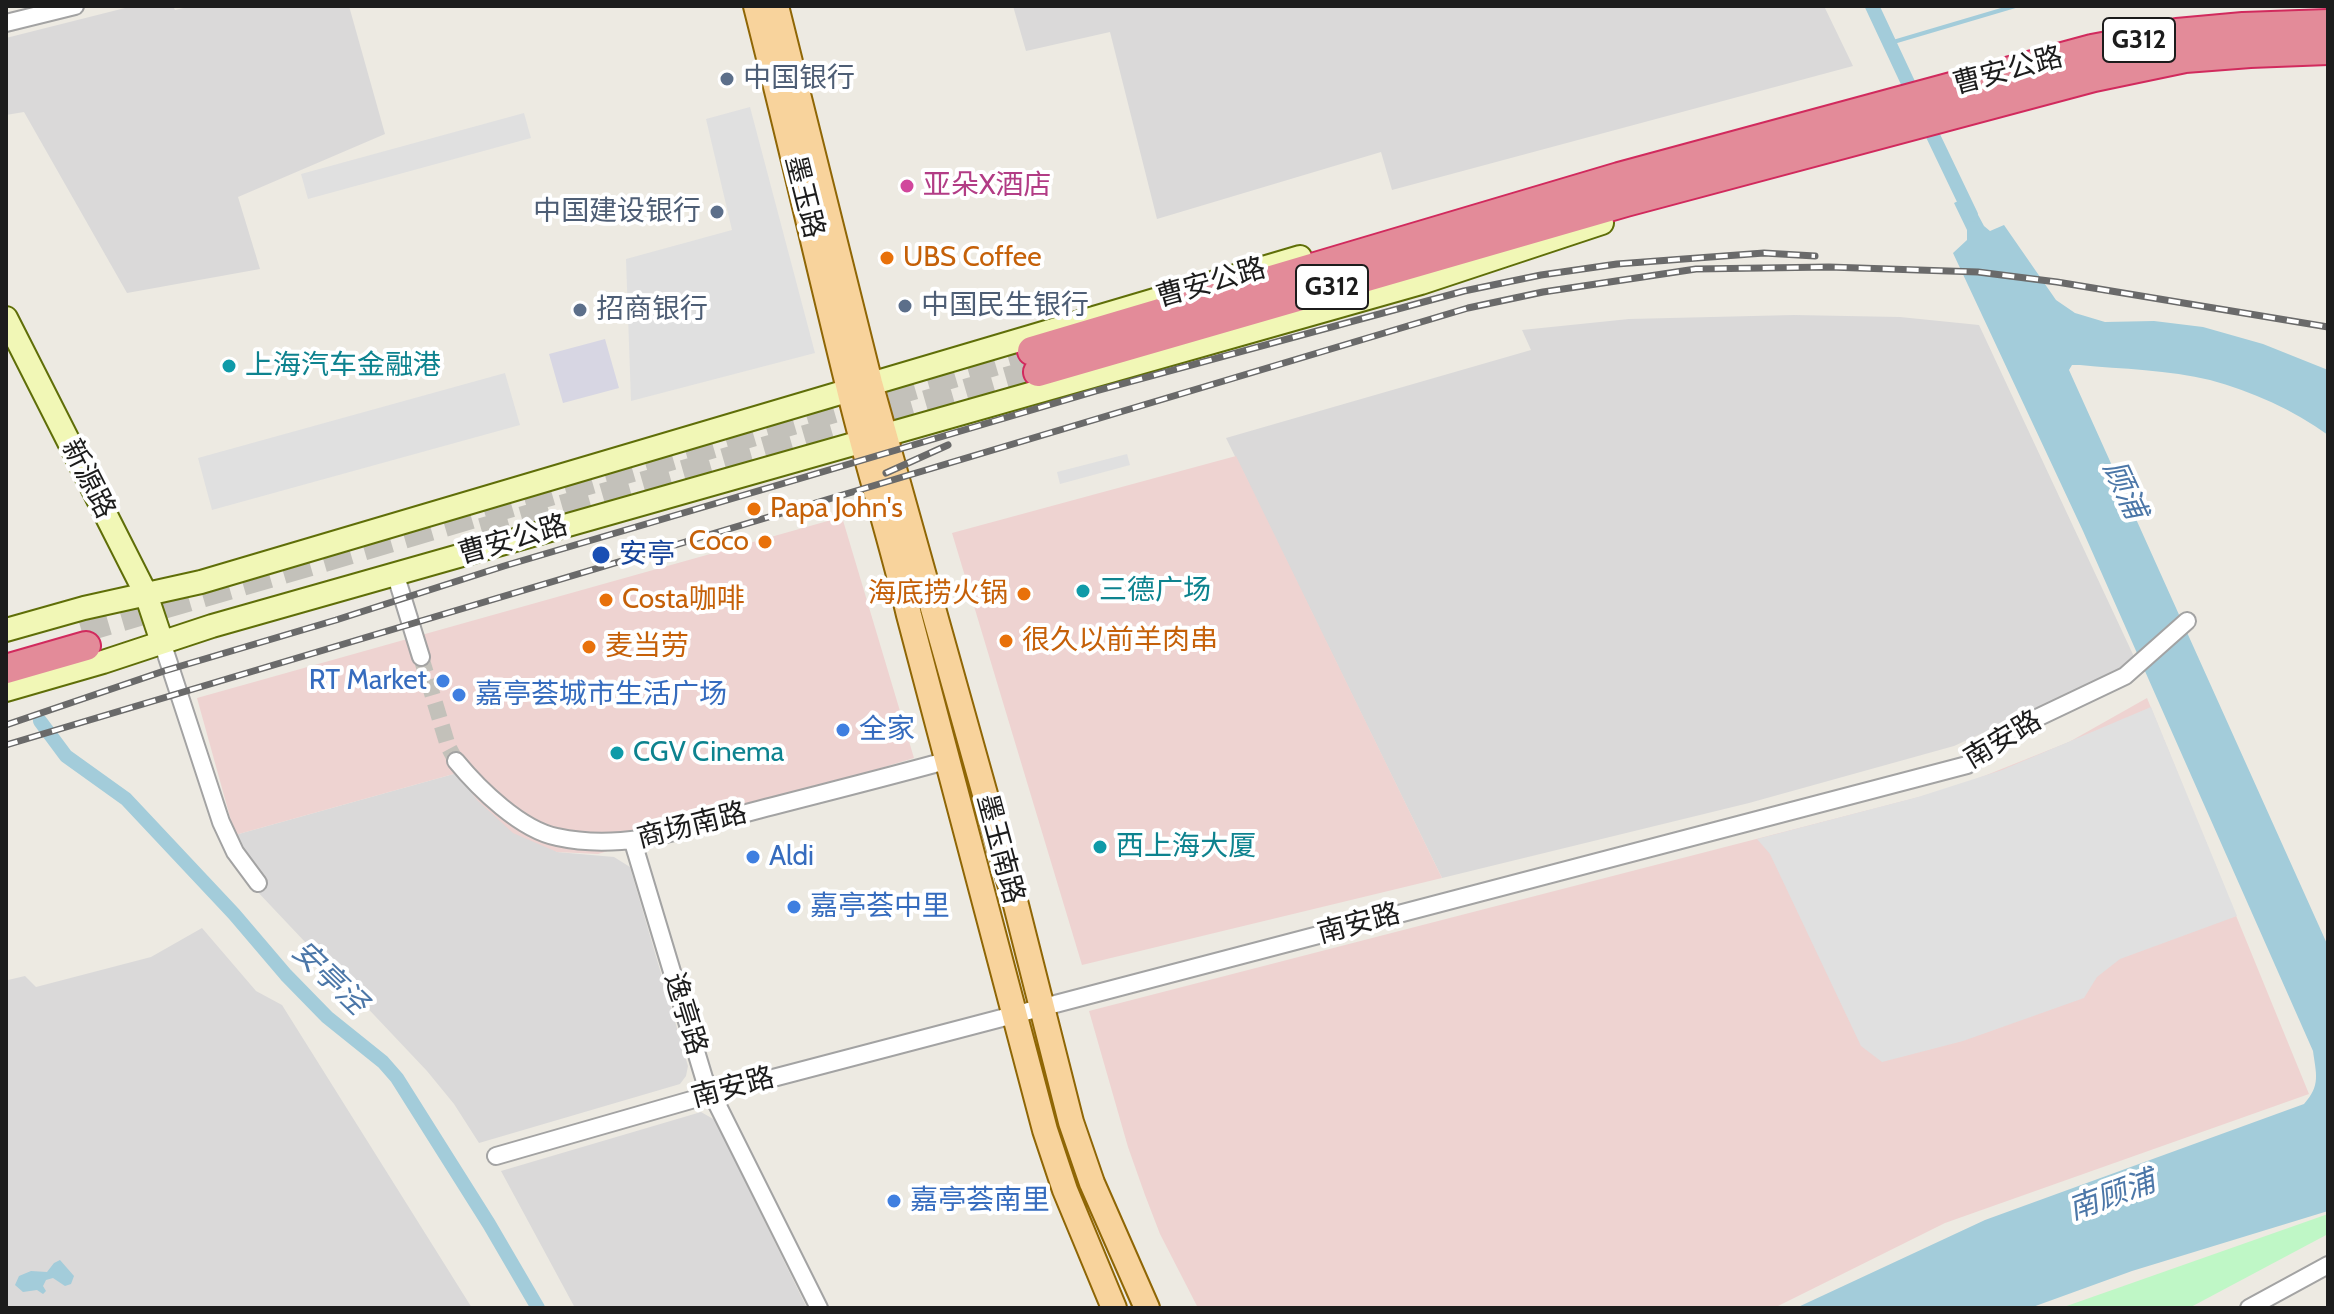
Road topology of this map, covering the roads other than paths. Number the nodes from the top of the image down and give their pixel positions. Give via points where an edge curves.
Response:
1 (75, 6) edge
2 (756, 6) edge
3 (776, 6) edge
4 (6, 23) edge
5 (2328, 24) edge
6 (2328, 50) edge
7 (1957, 99) junction
8 (1697, 170) junction
9 (6, 318) edge
10 (1035, 361) tunnel mouth
11 (859, 386) junction
12 (875, 438) junction
13 (395, 573) junction
14 (146, 594) junction
15 (2187, 621) dead end
16 (6, 630) edge
17 (162, 642) junction
18 (6, 650) edge
19 (421, 657) tunnel mouth
20 (6, 669) edge
21 (6, 690) edge
22 (949, 760) junction
23 (456, 761) tunnel mouth
24 (633, 842) junction
25 (258, 883) dead end
26 (1040, 1007) junction
27 (1014, 1014) junction
28 (712, 1094) junction
29 (496, 1156) dead end
30 (2328, 1265) edge
31 (819, 1308) edge
32 (1114, 1308) edge
33 (1147, 1308) edge
34 (2249, 1308) edge

1 - 4 street
2 - 11 main road, 墨玉路
3 - 11 main road, 墨玉路
5 - 7 highway, 曹安公路 / G312 via 2177,33 2092,49
6 - 7 highway, 曹安公路 / G312 via 2185,58
7 - 8 highway, 曹安公路 / G312
8 - 10 highway, 曹安公路 / G312
8 - 11 main road, 曹安公路 via 1611,167
8 - 12 main road, 曹安公路 via 1621,217 1421,283
9 - 14 main road, 新源路
11 - 12 main road, 墨玉南路
11 - 14 main road, 曹安公路
12 - 13 main road, 曹安公路
12 - 22 main road, 墨玉南路
12 - 26 main road, 墨玉南路 via 1016,905
13 - 17 main road, 曹安公路
13 - 19 street
14 - 16 main road, 曹安公路
14 - 17 main road, 新源路
15 - 26 street, 南安路 via 2125,676 1999,736 1967,765
17 - 21 main road, 曹安公路
17 - 25 street via 221,822
18 - 20 highway via 83,638
22 - 24 street, 商场南路
22 - 27 main road, 墨玉南路
23 - 24 street, 商场南路 via 493,799 554,837
24 - 28 street, 逸亭路
26 - 27 street, 南安路
26 - 33 main road, 墨玉南路 via 1092,1183
27 - 28 street, 南安路
27 - 32 main road, 墨玉南路 via 1065,1190
28 - 29 street, 南安路
28 - 31 street, 逸亭路
30 - 34 street

